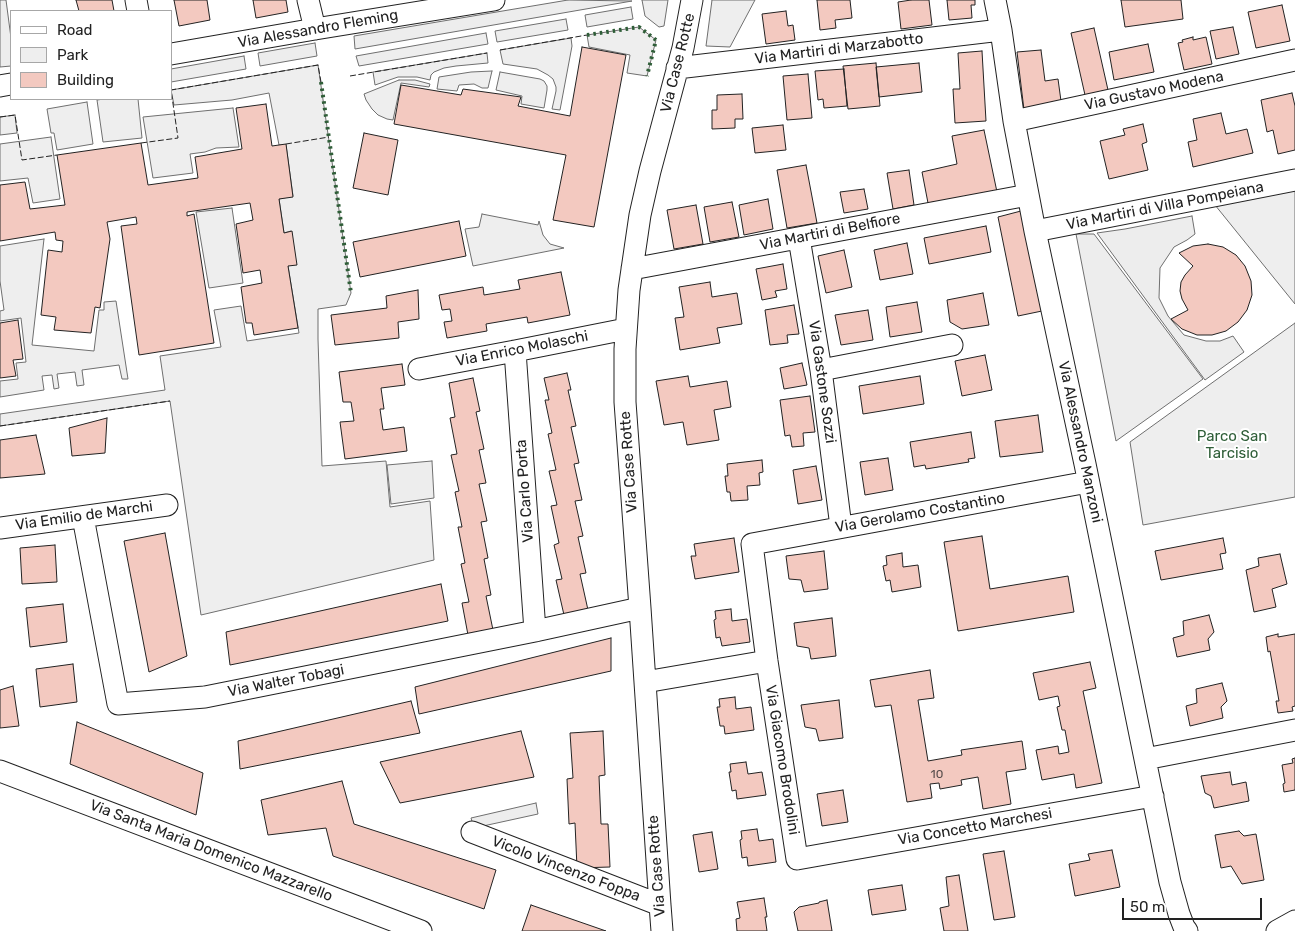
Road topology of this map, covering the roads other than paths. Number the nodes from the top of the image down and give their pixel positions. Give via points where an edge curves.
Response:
1 (308, 0) edge
2 (494, 0) edge
3 (692, 0) edge
4 (995, 0) edge
5 (471, 2) edge
6 (315, 29) junction
7 (1001, 30) junction
8 (172, 54) edge
9 (1295, 60) edge
10 (677, 68) junction
11 (1014, 121) junction
12 (1295, 180) edge
13 (1028, 195) junction
14 (1035, 231) junction
15 (799, 238) junction
16 (632, 269) junction
17 (626, 329) junction
18 (952, 345) dead end
19 (515, 351) junction
20 (418, 369) dead end
21 (822, 370) junction
22 (1088, 482) junction
23 (168, 505) dead end
24 (83, 517) junction
25 (841, 527) junction
26 (0, 528) edge
27 (752, 544) joint
28 (640, 608) junction
29 (534, 631) junction
30 (767, 661) junction
31 (645, 682) junction
32 (1295, 730) edge
33 (1145, 759) junction
34 (0, 771) edge
35 (1152, 796) junction
36 (472, 832) dead end
37 (797, 858) joint
38 (1170, 882) junction
39 (660, 905) junction
40 (1295, 921) edge
41 (421, 931) edge
42 (662, 931) edge
43 (1171, 931) edge
44 (1187, 931) edge
45 (1277, 931) edge

1 - 6 street
2 - 5 street, Via Alessandro Fleming
3 - 10 street, Via Case Rotte
4 - 7 street, Via Alessandro Manzoni
5 - 6 street, Via Alessandro Fleming
6 - 8 street, Via Alessandro Fleming
7 - 10 street, Via Martiri di Marzabotto
7 - 11 street, Via Alessandro Manzoni
9 - 11 street, Via Gustavo Modena
10 - 16 street, Via Case Rotte via 644,197
11 - 13 street, Via Alessandro Manzoni
12 - 14 street, Via Martiri di Villa Pompeiana
13 - 14 street, Via Alessandro Manzoni
13 - 15 street, Via Martiri di Belfiore
14 - 22 street, Via Alessandro Manzoni
15 - 16 street, Via Martiri di Belfiore
15 - 21 street, Via Gastone Sozzi
16 - 17 street, Via Case Rotte
17 - 19 street, Via Enrico Molaschi
17 - 28 street, Via Case Rotte via 624,402
18 - 21 street
19 - 20 street, Via Enrico Molaschi
19 - 29 street, Via Carlo Porta
21 - 25 street, Via Gastone Sozzi
22 - 25 street, Via Gerolamo Costantino
22 - 33 street, Via Alessandro Manzoni
23 - 24 street, Via Emilio de Marchi
24 - 26 street, Via Emilio de Marchi
24 - 29 street, Via Walter Tobagi via 118,704 204,697
25 - 27 street, Via Gerolamo Costantino
27 - 30 street, Via Giacomo Brodolini
28 - 29 street, Via Walter Tobagi
28 - 31 street, Via Case Rotte
30 - 31 street
30 - 37 street, Via Giacomo Brodolini
31 - 39 street, Via Case Rotte
32 - 33 street
33 - 35 street, Via Alessandro Manzoni
34 - 41 street, Via Santa Maria Domenico Mazzarello
35 - 37 street, Via Concetto Marchesi
35 - 38 street, Via Alessandro Manzoni
36 - 39 street, Vicolo Vincenzo Foppa
38 - 43 street, Via Alessandro Manzoni
38 - 44 street, Via Alessandro Manzoni
39 - 42 street, Via Case Rotte
40 - 45 street

